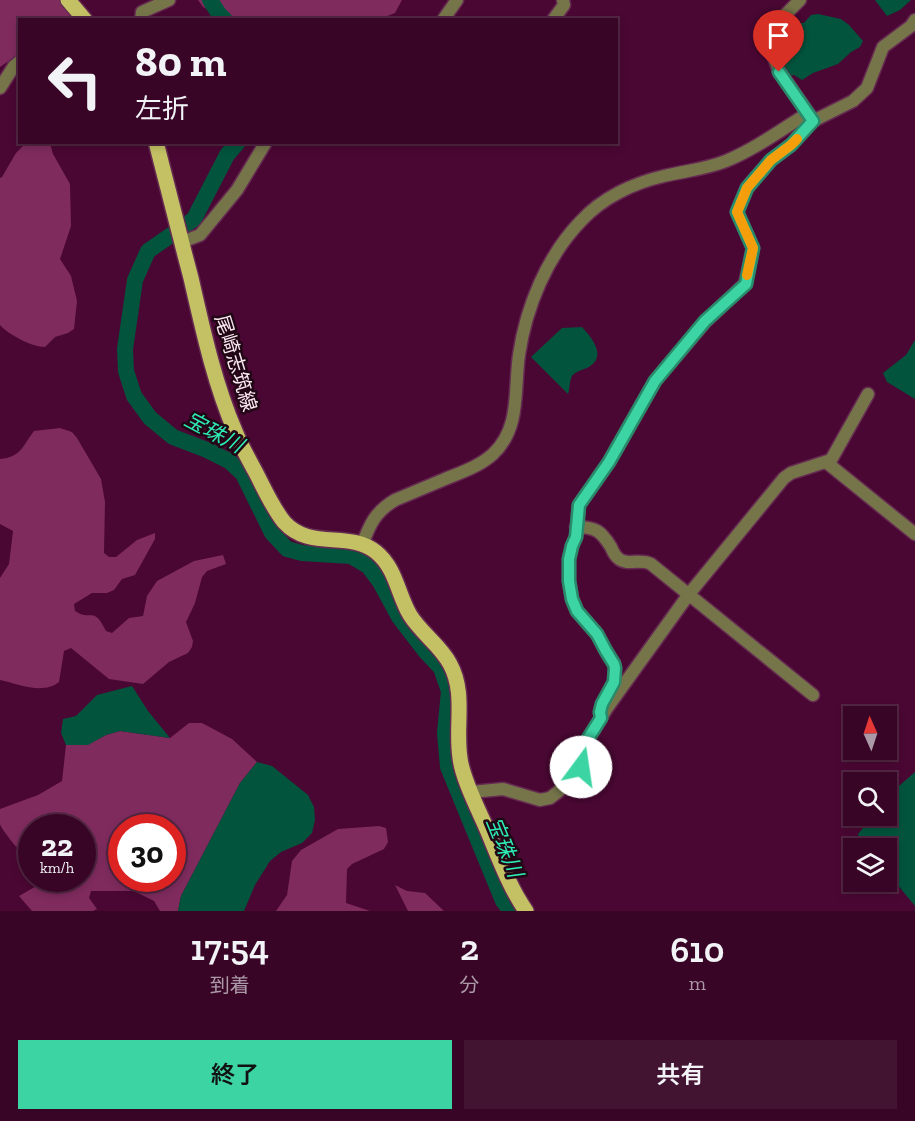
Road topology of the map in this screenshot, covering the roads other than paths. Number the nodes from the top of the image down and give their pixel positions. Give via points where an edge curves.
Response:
1 (68, 0) edge
2 (169, 0) edge
3 (457, 0) edge
4 (563, 0) edge
5 (800, 0) edge
6 (83, 18) edge
7 (141, 18) edge
8 (444, 18) edge
9 (554, 18) edge
10 (915, 20) edge
11 (18, 63) edge
12 (0, 88) edge
13 (811, 117) junction
14 (157, 144) edge
15 (265, 144) edge
16 (180, 234) junction
17 (868, 394) dead end
18 (826, 462) junction
19 (576, 527) junction
20 (915, 534) edge
21 (362, 545) junction
22 (689, 594) junction
23 (813, 695) dead end
24 (601, 718) junction
25 (471, 792) junction
26 (526, 911) edge

1 - 6 main road
2 - 7 street via 142,12
3 - 8 street
4 - 9 street via 564,5
5 - 13 street via 773,27 770,47 779,72
10 - 13 street via 883,47 867,88 854,101
11 - 12 street
13 - 19 street via 791,145 771,160 747,188 737,212 753,248 746,284 705,321 655,381 609,462 579,505
13 - 21 street via 712,166 640,183 587,214 559,248 532,304 519,356 513,417 502,444 477,465 387,505 369,526
14 - 16 main road, 尾崎志筑線
15 - 16 street via 237,190 200,234
16 - 21 main road, 尾崎志筑線 via 222,398 273,506 285,523 301,535
17 - 18 street via 831,460
18 - 20 street
18 - 22 street via 784,478
19 - 22 street via 594,528 620,560 647,561
19 - 24 street via 569,559 572,599 615,668
21 - 25 main road, 尾崎志筑線 via 376,552 389,566 411,616 449,662 457,678 460,760
22 - 23 street
22 - 24 street
24 - 25 street via 584,745 580,769 550,798 536,800 499,789
25 - 26 main road, 尾崎志筑線 via 514,893

